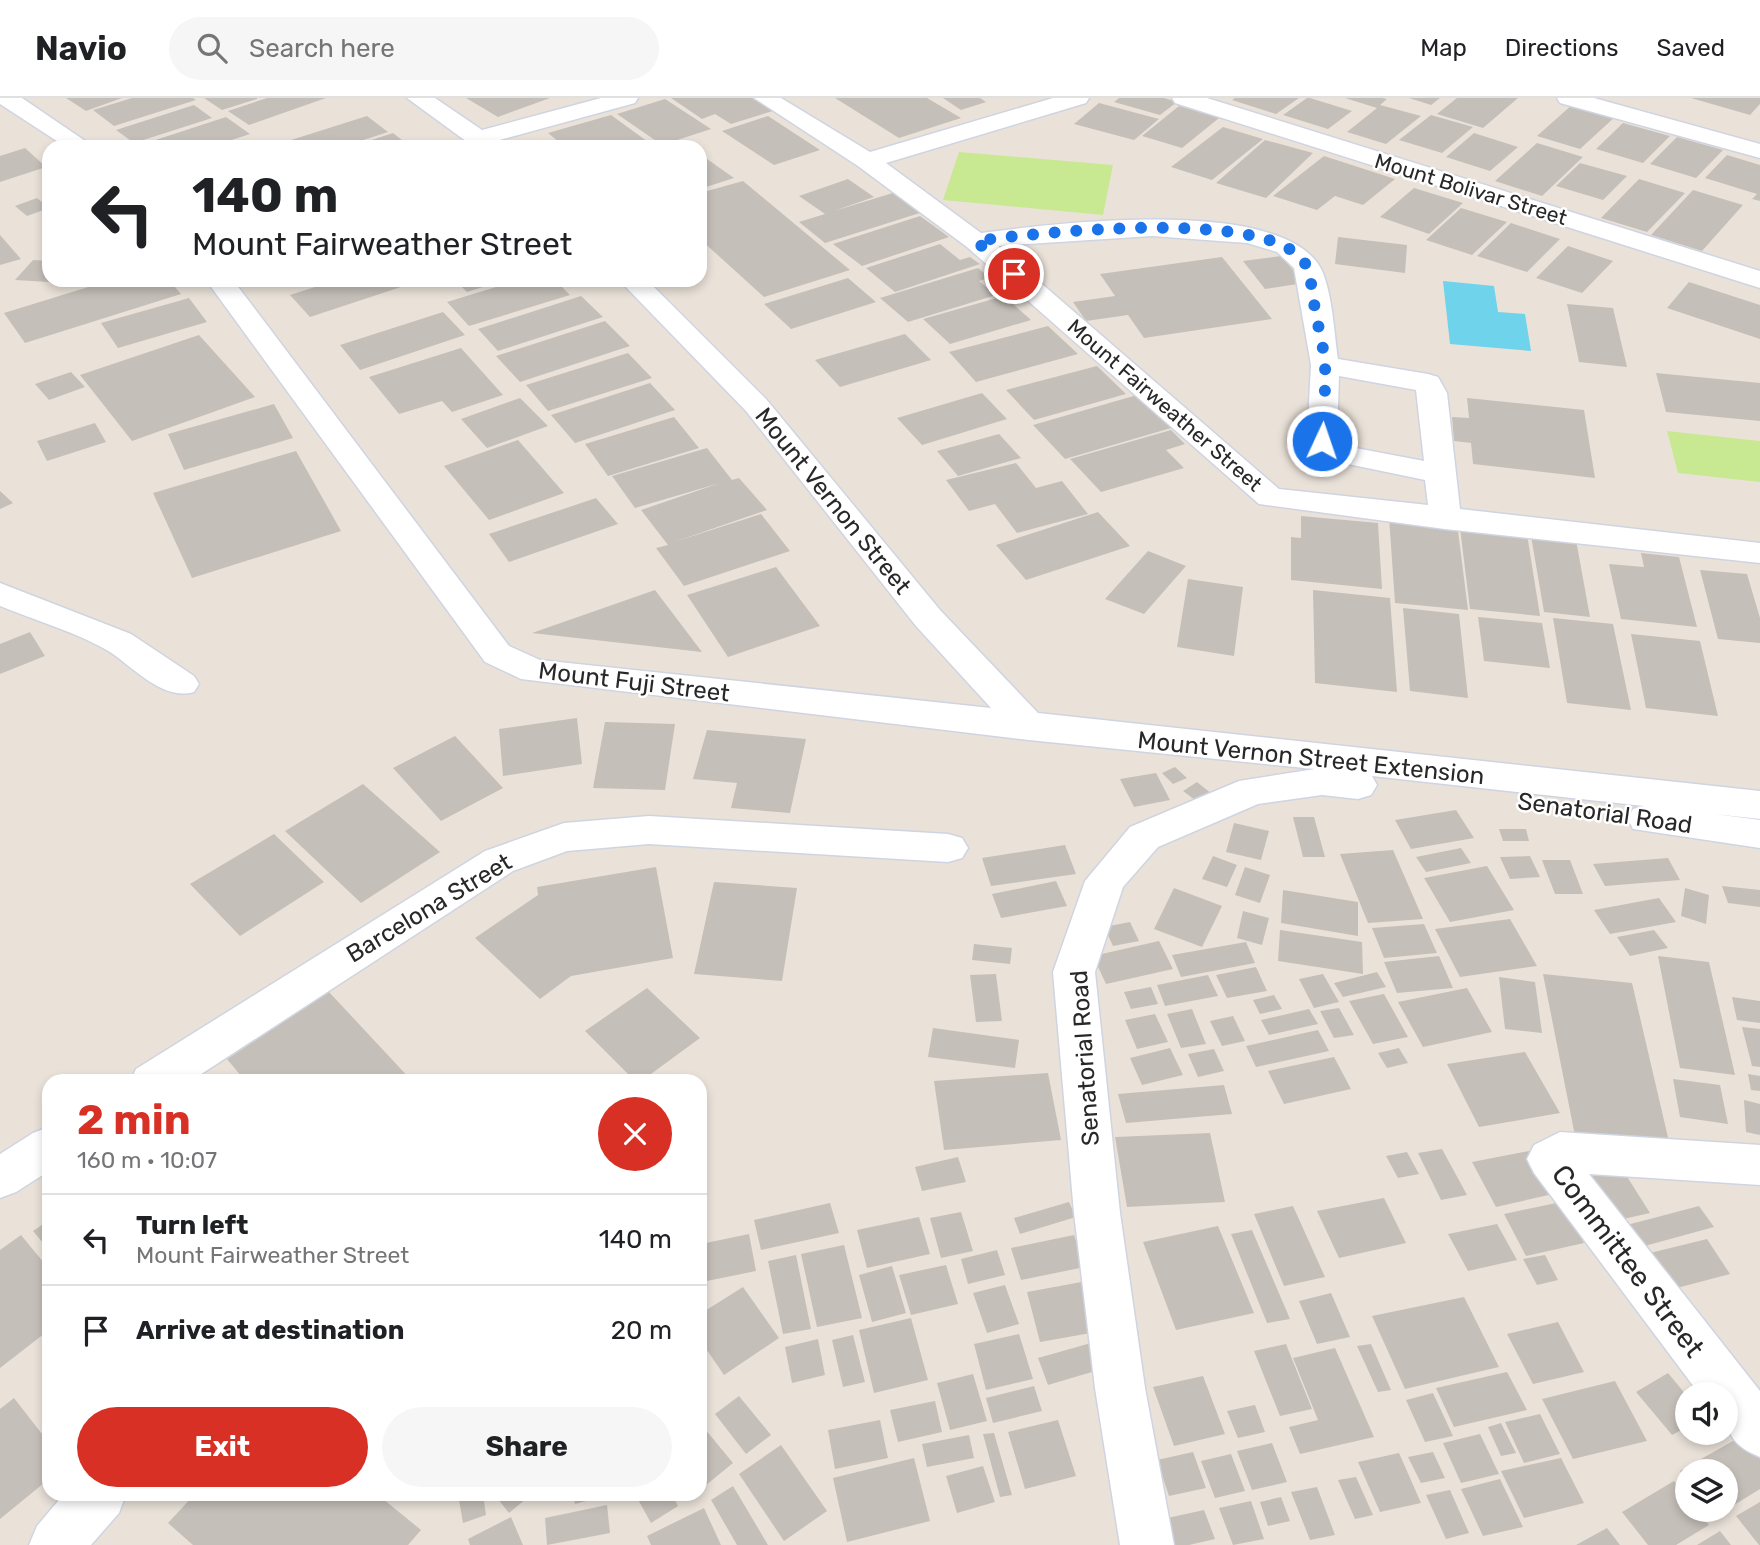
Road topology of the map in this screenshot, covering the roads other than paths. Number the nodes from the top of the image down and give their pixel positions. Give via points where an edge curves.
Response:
1 (6, 98) edge
2 (418, 98) edge
3 (627, 98) edge
4 (765, 98) edge
5 (1078, 98) edge
6 (1182, 98) edge
7 (1568, 98) edge
8 (71, 140) edge
9 (480, 140) edge
10 (494, 140) edge
11 (1760, 151) edge
12 (867, 161) junction
13 (976, 241) junction
14 (1760, 280) edge
15 (224, 287) edge
16 (639, 287) edge
17 (1325, 365) junction
18 (1440, 474) junction
19 (1445, 519) junction
20 (1760, 553) edge
21 (0, 594) edge
22 (181, 684) dead end
23 (1029, 727) junction
24 (1760, 805) edge
25 (1760, 834) edge
26 (948, 848) dead end
27 (165, 1074) edge
28 (42, 1151) edge
29 (1760, 1165) edge
30 (0, 1178) edge
31 (1760, 1432) edge
32 (94, 1501) edge
33 (56, 1545) edge
34 (1147, 1545) edge

1 - 8 street
2 - 9 street
3 - 10 street
4 - 12 street, Mount Fairweather Street
5 - 12 street
6 - 14 street, Mount Bolivar Street
7 - 11 street
12 - 13 street, Mount Fairweather Street
13 - 17 street via 1158,229 1222,231 1279,242 1307,266
13 - 19 street, Mount Fairweather Street via 1270,497
15 - 23 street, Mount Fuji Street via 497,654 533,671
16 - 23 street, Mount Vernon Street via 756,405 928,618
17 - 18 street via 1428,383
17 - 18 street via 1322,441 1330,452
18 - 19 street
19 - 20 street, Mount Fairweather Street
21 - 22 street via 119,642
23 - 24 street, Mount Vernon Street Extension
25 - 34 street, Senatorial Road via 1442,791 1322,782 1252,791 1144,837 1105,881 1074,972 1097,1213
26 - 27 street, Barcelona Street via 649,830 564,837 499,861
28 - 30 street
29 - 31 street, Committee Street via 1568,1152 1550,1159
32 - 33 street

